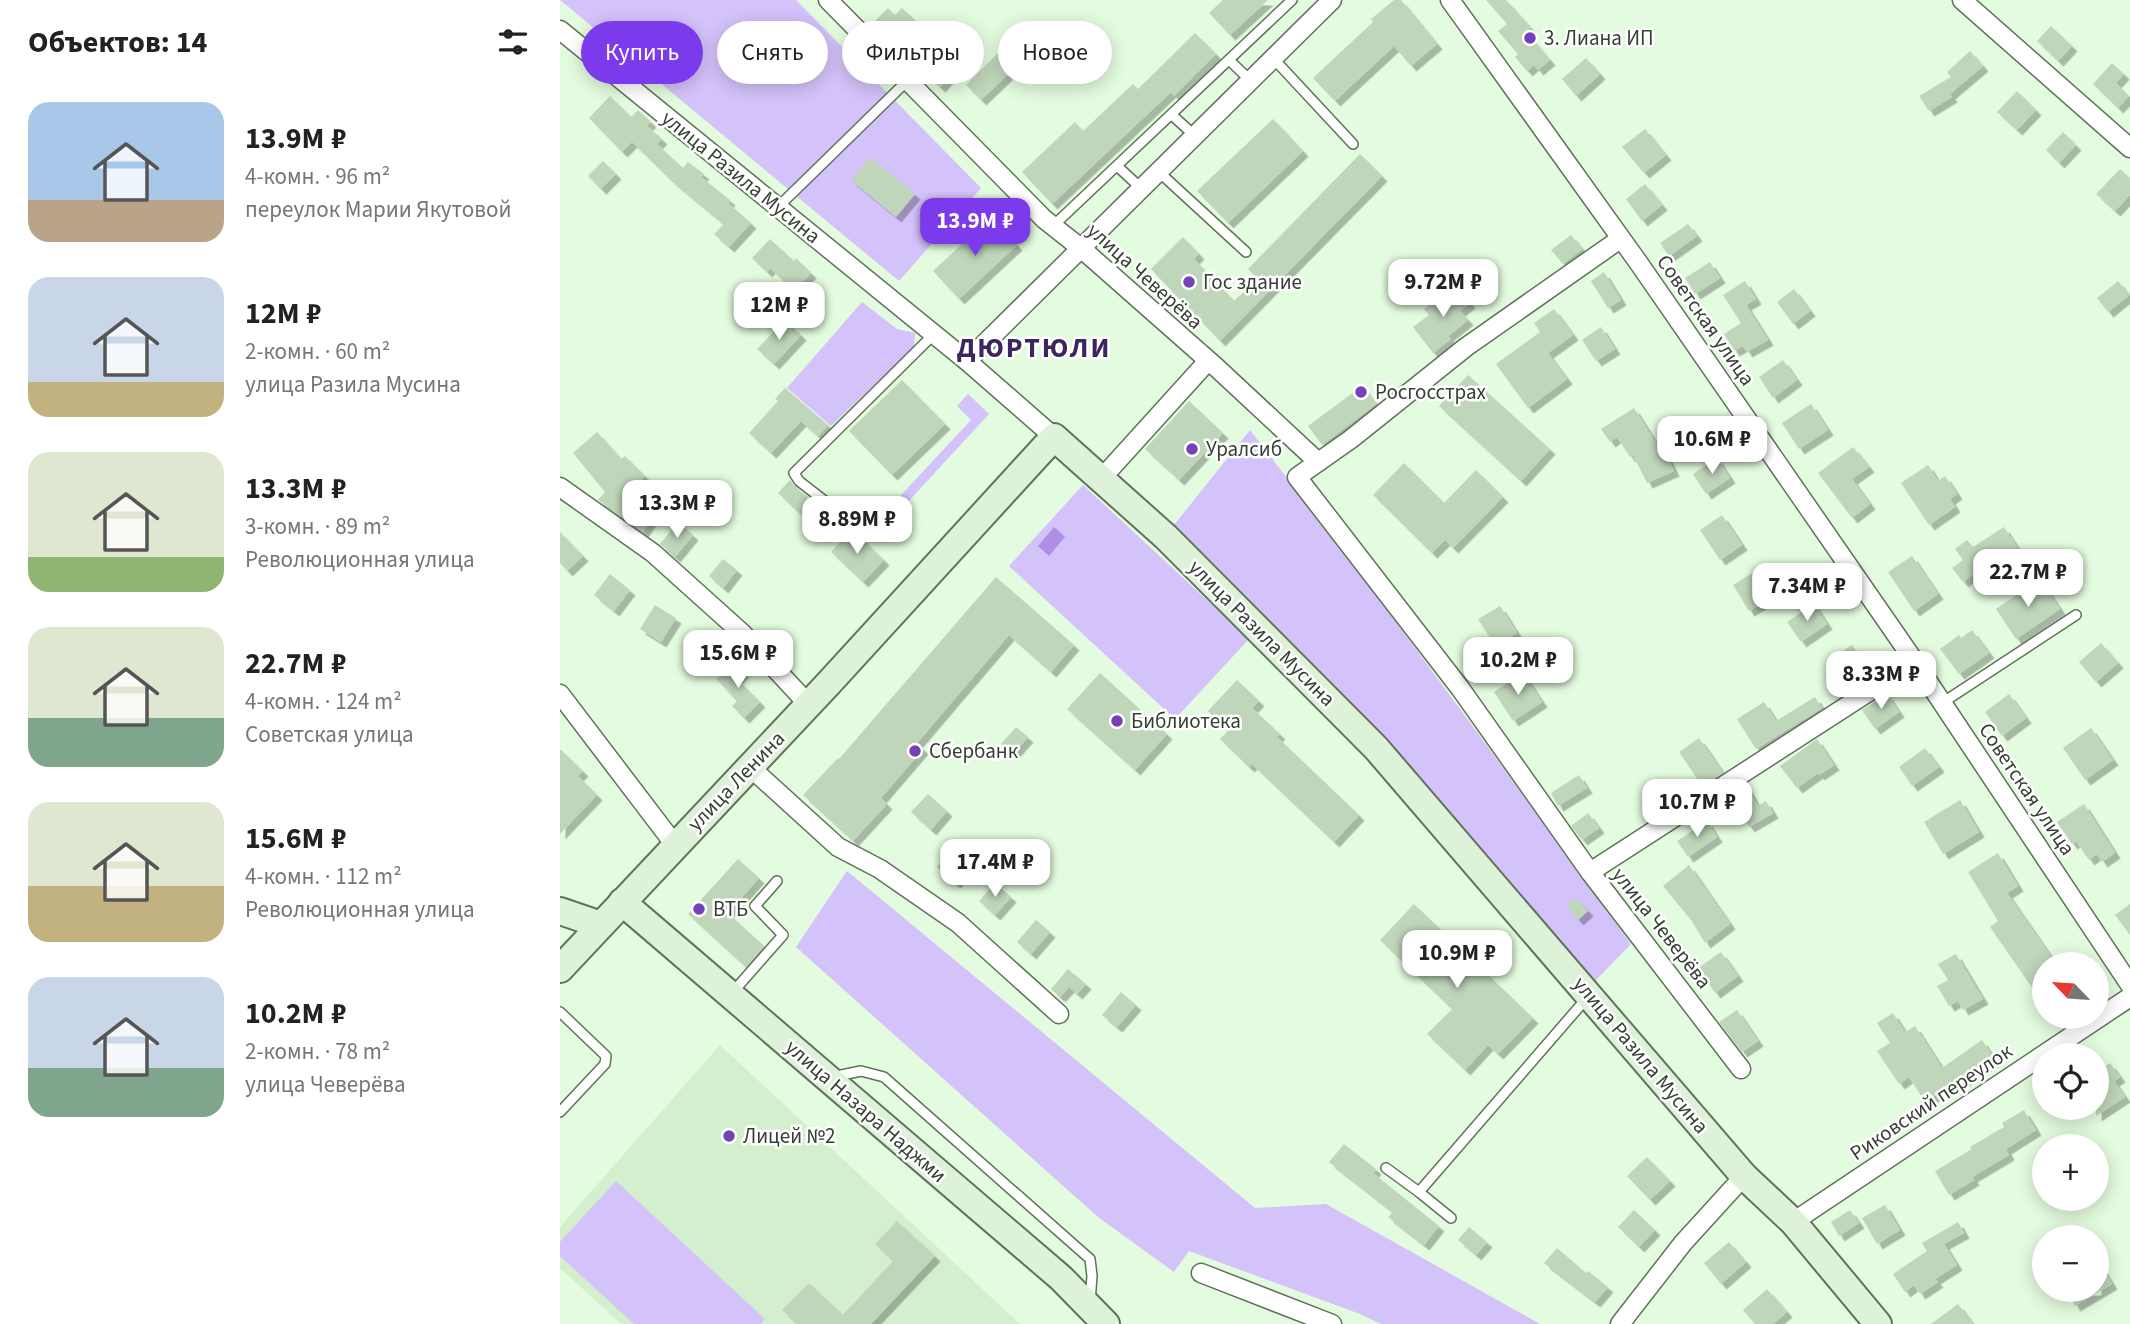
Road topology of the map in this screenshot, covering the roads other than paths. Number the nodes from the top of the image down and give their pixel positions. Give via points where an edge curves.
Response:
1 (828, 0) edge
2 (1292, 0) edge
3 (1332, 0) edge
4 (1450, 0) edge
5 (1962, 0) edge
6 (849, 21) edge
7 (560, 30) edge
8 (1273, 58) junction
9 (1229, 60) junction
10 (1251, 81) junction
11 (904, 84) edge
12 (912, 84) edge
13 (1172, 115) junction
14 (1195, 136) junction
15 (1353, 144) dead end
16 (2130, 148) edge
17 (1117, 166) junction
18 (1159, 172) junction
19 (1142, 189) junction
20 (778, 207) junction
21 (1053, 226) junction
22 (1620, 239) junction
23 (1082, 249) junction
24 (1246, 251) dead end
25 (934, 334) junction
26 (967, 361) junction
27 (1207, 362) junction
28 (1054, 438) junction
29 (1318, 462) junction
30 (1101, 479) junction
31 (560, 487) edge
32 (826, 502) dead end
33 (2076, 615) dead end
34 (1915, 662) junction
35 (560, 694) edge
36 (1942, 704) junction
37 (809, 705) junction
38 (750, 767) junction
39 (675, 845) junction
40 (1590, 872) junction
41 (777, 881) dead end
42 (622, 902) junction
43 (560, 911) edge
44 (601, 925) junction
45 (560, 969) edge
46 (2130, 985) edge
47 (731, 995) junction
48 (1590, 995) junction
49 (2130, 997) edge
50 (560, 1012) edge
51 (1059, 1014) dead end
52 (1741, 1069) dead end
53 (827, 1079) junction
54 (560, 1112) edge
55 (1386, 1168) dead end
56 (1744, 1176) junction
57 (1419, 1192) junction
58 (1451, 1218) dead end
59 (1793, 1222) junction
60 (1201, 1273) dead end
61 (1098, 1316) edge
62 (1332, 1324) edge
63 (1620, 1324) edge
64 (1878, 1324) edge

1 - 6 street, улица Чеверёва
2 - 9 lane
3 - 8 street
4 - 22 street, Советская улица
5 - 16 street
7 - 20 street, улица Разила Мусина
8 - 10 street
8 - 15 lane
9 - 10 lane
9 - 13 lane
10 - 14 street
11 - 20 lane
12 - 21 street, улица Чеверёва
13 - 14 lane
13 - 17 lane
14 - 18 street
17 - 19 lane
17 - 21 lane
18 - 19 street
18 - 24 lane
19 - 23 street
20 - 25 street, улица Разила Мусина
21 - 23 street, улица Чеверёва
22 - 29 street via 1466,347
22 - 34 street, Советская улица
23 - 26 street
23 - 27 street, улица Чеверёва
25 - 26 street, улица Разила Мусина
25 - 32 lane via 794,473
26 - 28 street, улица Разила Мусина
27 - 29 street, улица Чеверёва
27 - 30 street
28 - 30 main road, улица Разила Мусина
28 - 37 main road, улица Ленина
29 - 40 street, улица Чеверёва via 1297,477 1460,688
30 - 48 main road, улица Разила Мусина via 1166,537 1376,747
31 - 37 street via 653,553 742,634
33 - 36 lane
34 - 36 street, Советская улица
34 - 40 street
35 - 39 street
36 - 46 street, Советская улица
37 - 38 main road, улица Ленина
38 - 39 main road, улица Ленина
38 - 51 street via 838,847 880,869 958,923
39 - 42 main road, улица Ленина
40 - 52 street, улица Чеверёва
41 - 47 lane via 755,906 783,935
42 - 44 main road, улица Ленина
42 - 47 main road, улица Назара Наджми
43 - 44 main road
44 - 45 main road, улица Ленина
47 - 53 main road, улица Назара Наджми
48 - 56 main road, улица Разила Мусина
48 - 57 lane
49 - 59 street, Риковский переулок
50 - 54 lane via 606,1056 605,1064
53 - 61 main road, улица Назара Наджми via 1061,1278
53 - 61 lane via 861,1071 884,1077 1090,1259
55 - 57 lane
56 - 59 main road, улица Разила Мусина
56 - 63 street via 1683,1243
57 - 58 lane
59 - 64 main road, улица Разила Мусина
60 - 62 street

